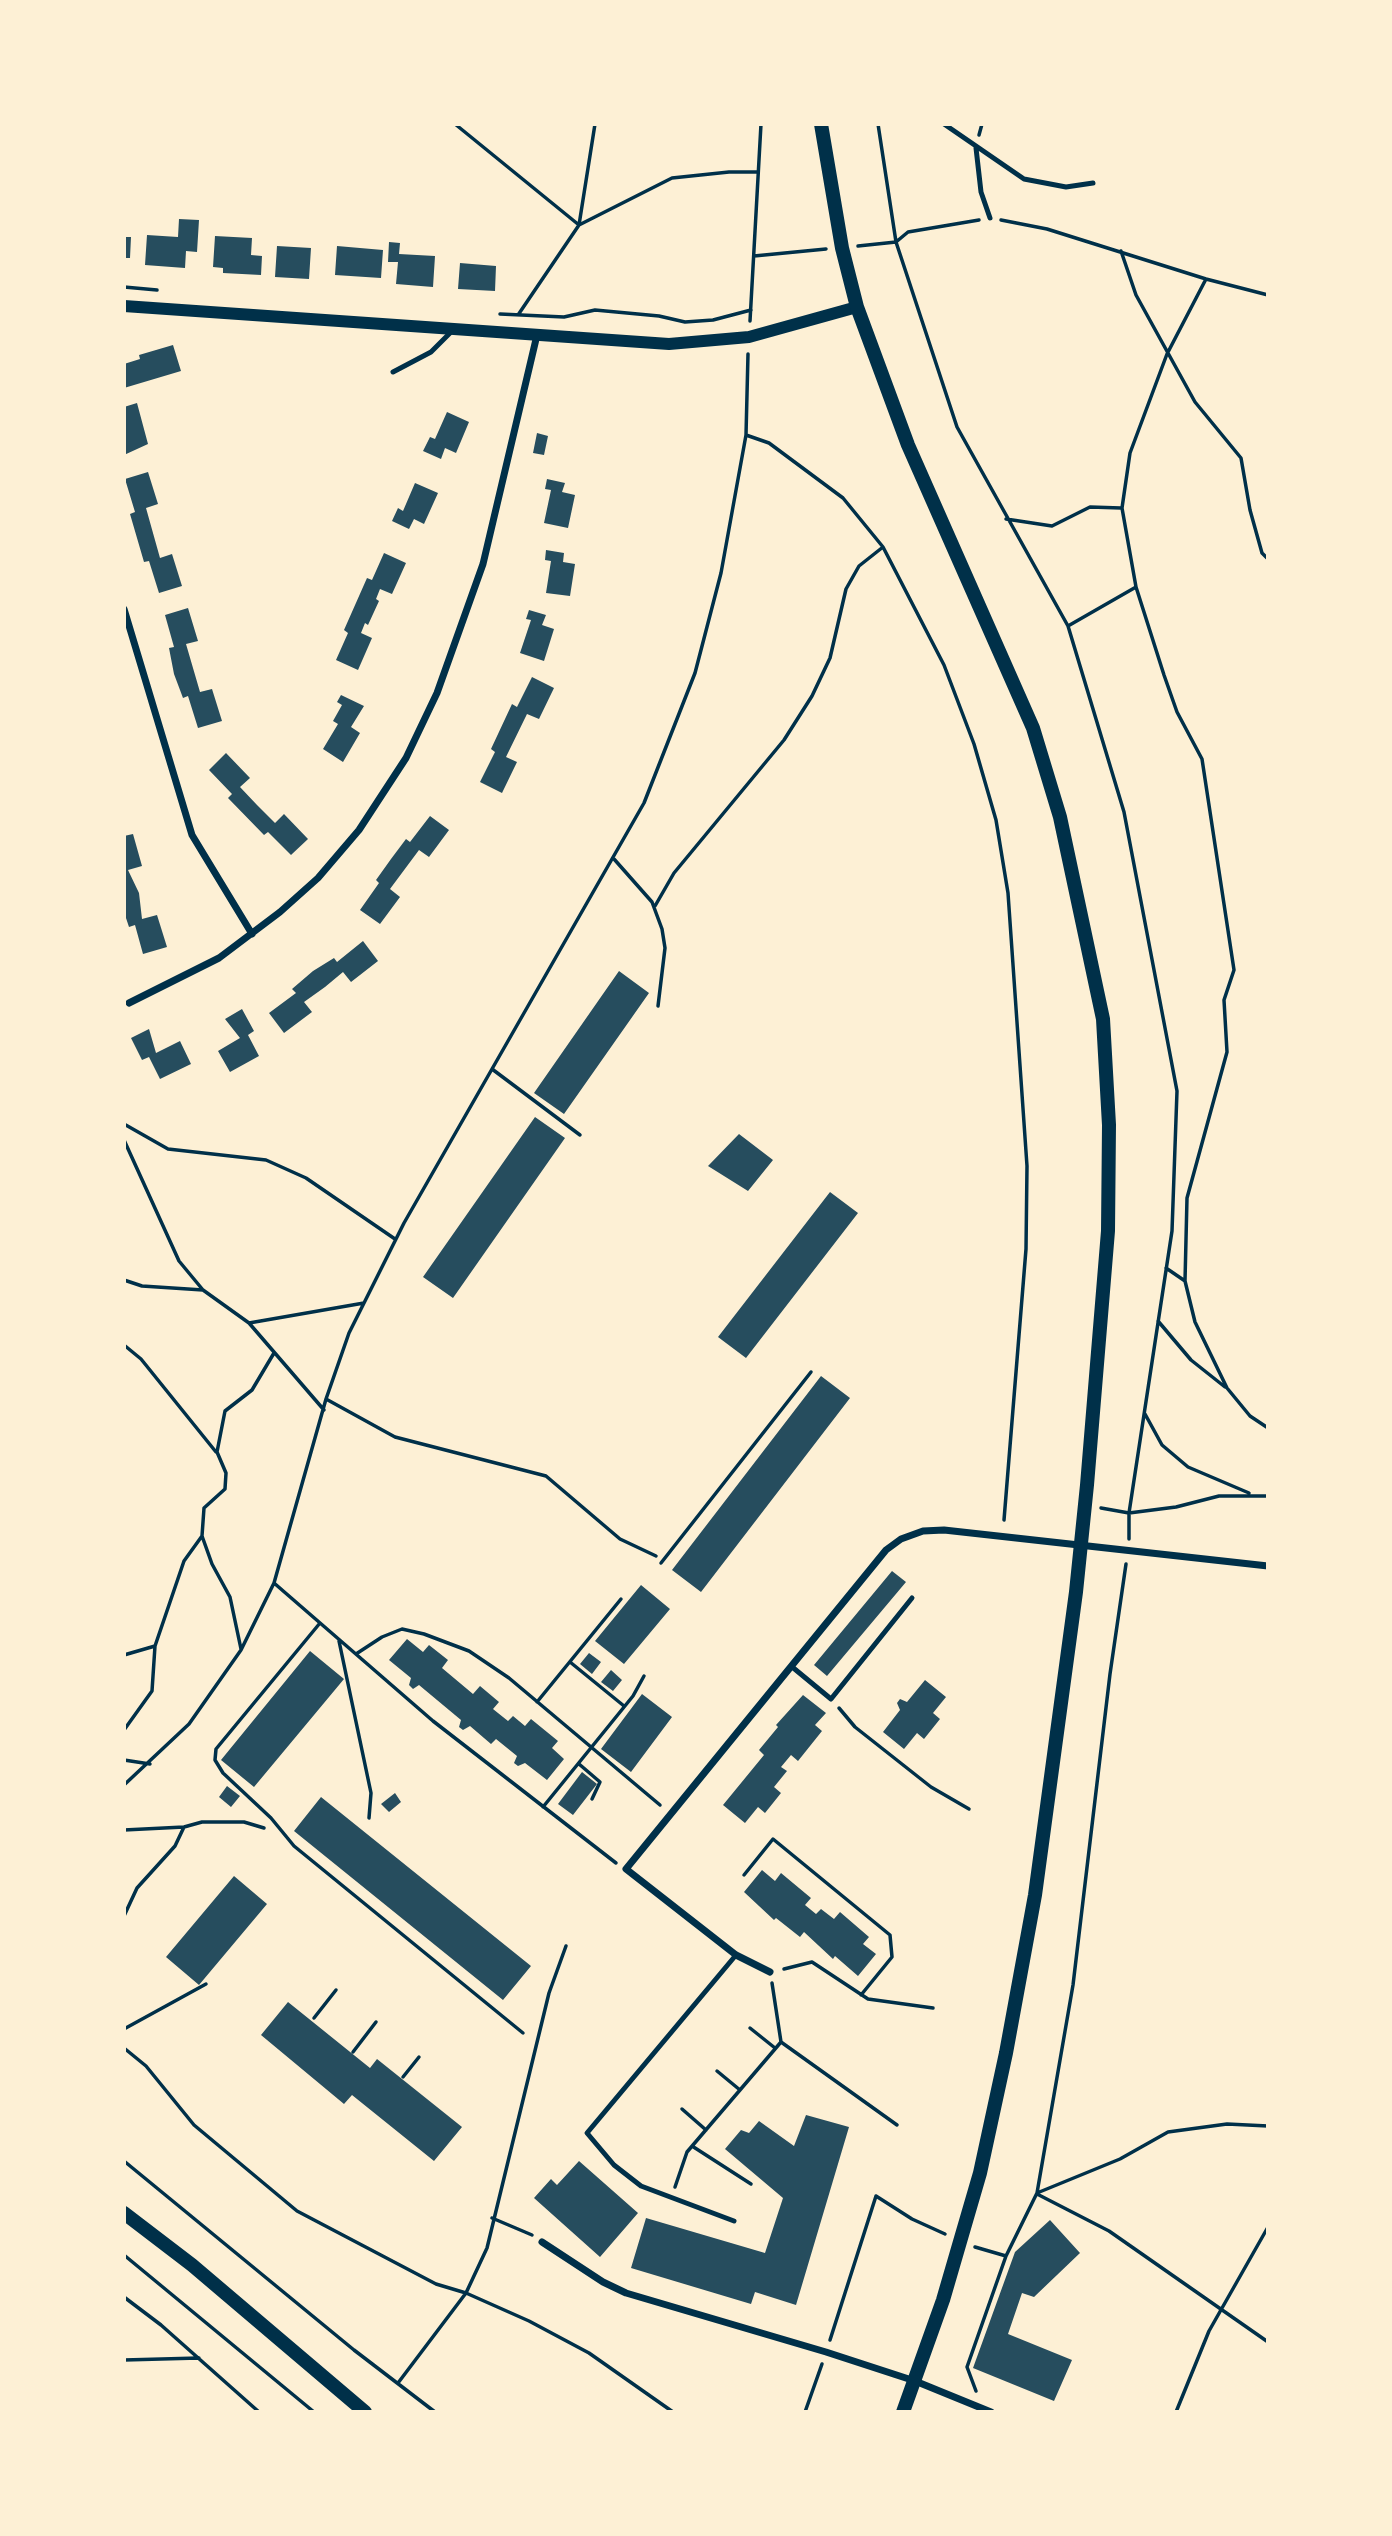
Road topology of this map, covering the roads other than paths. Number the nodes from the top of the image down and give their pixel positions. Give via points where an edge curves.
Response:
1 (821, 124) edge
2 (944, 124) edge
3 (976, 148) junction
4 (1093, 183) dead end
5 (990, 218) road end
6 (124, 306) edge
7 (857, 307) junction
8 (453, 329) junction
9 (537, 335) junction
10 (393, 372) dead end
11 (124, 608) edge
12 (252, 934) junction
13 (129, 1003) dead end
14 (1080, 1543) junction
15 (1268, 1566) edge
16 (912, 1598) dead end
17 (791, 1666) junction
18 (736, 1955) junction
19 (770, 1972) road end
20 (124, 2213) edge
21 (734, 2221) dead end
22 (542, 2242) road end
23 (915, 2381) junction
24 (367, 2412) edge
25 (903, 2412) edge
26 (991, 2412) edge

1 - 7 main road
2 - 3 lane
3 - 4 lane via 1024,179 1066,187
3 - 5 lane via 981,192
6 - 8 street
7 - 9 street via 749,337 669,344
7 - 14 main road via 908,445 1032,727 1060,817 1103,1019 1108,1231
8 - 9 street
8 - 10 lane via 430,352
9 - 12 street via 487,552 432,704 406,758 359,830 318,878
11 - 12 street via 192,835
12 - 13 street via 219,958
14 - 15 street
14 - 17 street via 944,1530 901,1539 867,1571
14 - 23 main road via 1035,1895 997,2100 961,2241
16 - 17 lane via 831,1699
17 - 18 street via 626,1869
18 - 19 street
18 - 21 lane via 587,2133 614,2165 641,2186
20 - 24 main road
22 - 23 street via 626,2294
23 - 25 main road
23 - 26 street

